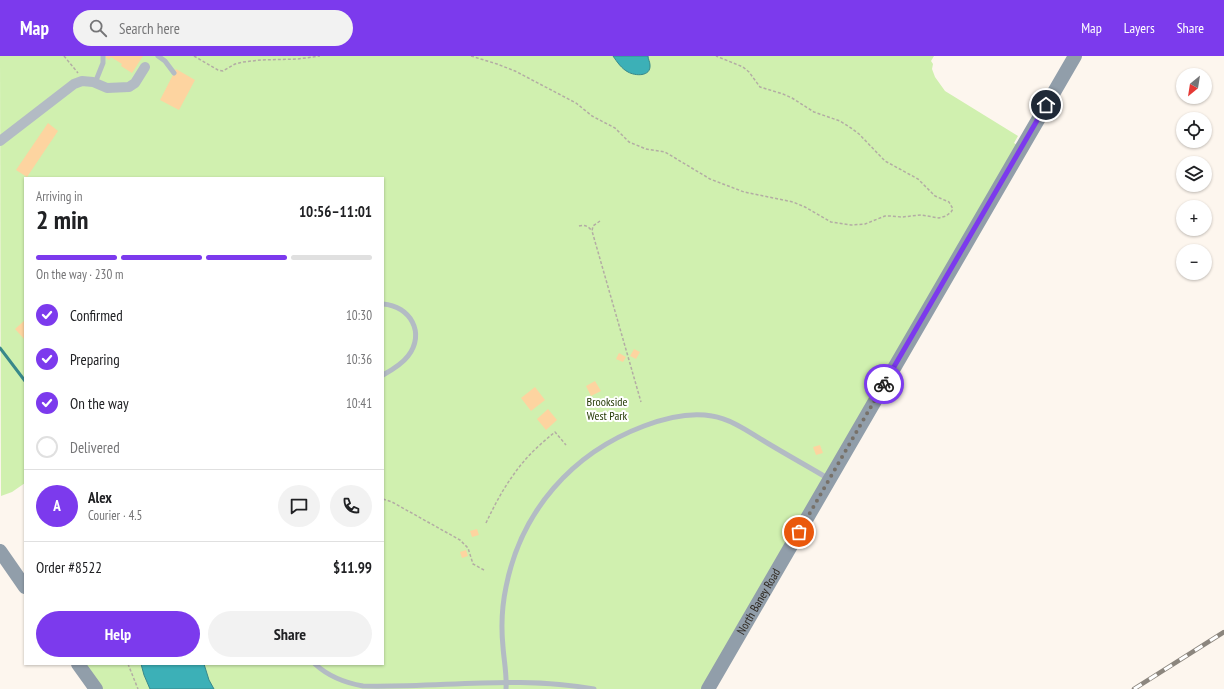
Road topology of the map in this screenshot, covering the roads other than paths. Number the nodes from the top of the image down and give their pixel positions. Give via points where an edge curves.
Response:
1 (103, 56) edge
2 (158, 56) edge
3 (1075, 56) edge
4 (145, 67) dead end
5 (174, 73) dead end
6 (92, 83) junction
7 (0, 141) edge
8 (384, 304) edge
9 (384, 374) edge
10 (829, 479) junction
11 (0, 551) edge
12 (24, 586) edge
13 (79, 665) edge
14 (317, 665) edge
15 (507, 683) junction
16 (96, 689) edge
17 (506, 689) edge
18 (594, 689) edge
19 (708, 689) edge

1 - 6 lane via 103,63
2 - 5 lane
3 - 10 street, North Baney Road
4 - 6 street via 134,84 129,86 107,88
6 - 7 street via 82,81 74,84
8 - 9 lane via 405,313 411,319 416,336 415,346 408,357
10 - 15 lane via 734,424 712,416 691,415 658,421 598,448 549,494 531,520 513,560 506,587 502,622
10 - 19 street, North Baney Road
11 - 12 street
13 - 16 street
14 - 15 lane via 344,681 363,686
15 - 17 lane
15 - 18 lane via 558,683

